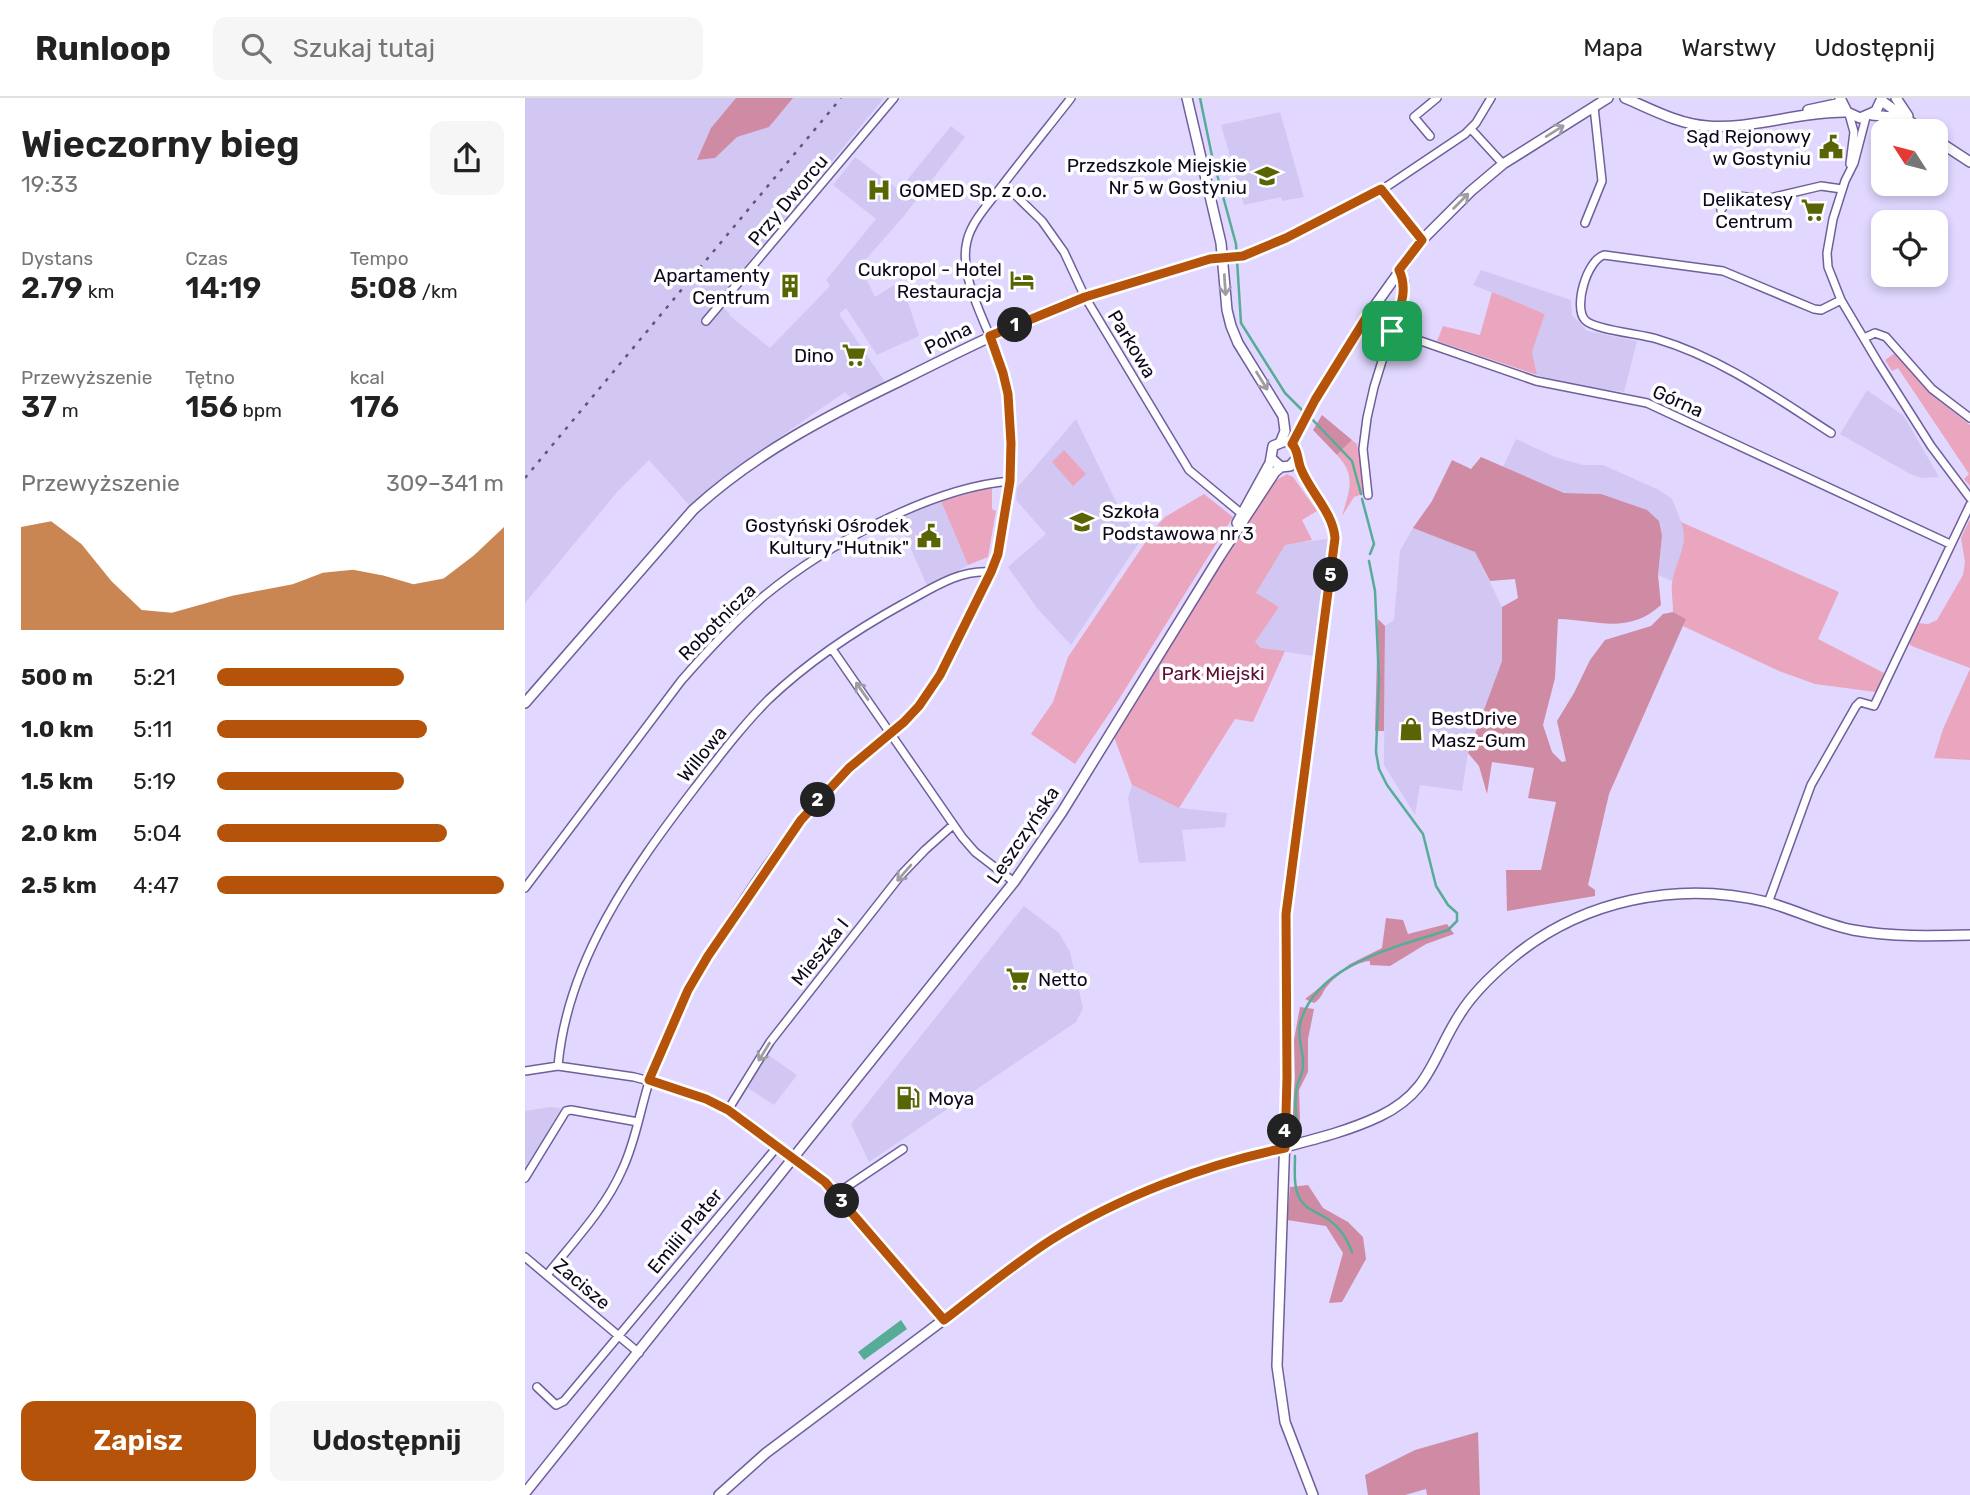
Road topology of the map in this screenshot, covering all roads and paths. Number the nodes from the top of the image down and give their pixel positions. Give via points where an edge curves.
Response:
1 (894, 98) edge
2 (1071, 98) edge
3 (1187, 98) edge
4 (1437, 98) edge
5 (1491, 98) edge
6 (1608, 98) edge
7 (1625, 98) edge
8 (1896, 98) edge
9 (1882, 99) edge
10 (1840, 100) edge
11 (1594, 107) junction
12 (1848, 113) junction
13 (1795, 115) junction
14 (1869, 116) junction
15 (1896, 119) edge
16 (1907, 119) edge
17 (1912, 119) edge
18 (1471, 129) junction
19 (1430, 136) dead end
20 (1948, 148) edge
21 (1970, 162) edge
22 (1503, 164) junction
23 (1850, 168) junction
24 (1003, 184) junction
25 (1381, 189) junction
26 (1842, 189) junction
27 (1721, 210) dead end
28 (1585, 223) dead end
29 (1422, 240) junction
30 (1226, 257) junction
31 (1399, 270) junction
32 (1085, 297) junction
33 (1841, 300) junction
34 (1377, 302) junction
35 (1366, 318) junction
36 (1384, 320) junction
37 (706, 321) dead end
38 (1392, 331) junction
39 (990, 336) junction
40 (1864, 338) junction
41 (1283, 416) junction
42 (1970, 418) edge
43 (1304, 421) junction
44 (1831, 433) dead end
45 (1280, 442) junction
46 (1292, 444) junction
47 (1297, 458) junction
48 (1272, 459) junction
49 (1284, 467) junction
50 (1010, 481) junction
51 (1313, 493) junction
52 (1368, 495) dead end
53 (1970, 498) edge
54 (1970, 505) edge
55 (1242, 514) junction
56 (1949, 544) junction
57 (1220, 556) junction
58 (991, 572) junction
59 (832, 649) junction
60 (525, 703) edge
61 (891, 733) junction
62 (953, 825) junction
63 (1014, 882) junction
64 (525, 888) edge
65 (1768, 903) junction
66 (1970, 935) edge
67 (558, 1066) junction
68 (525, 1071) edge
69 (649, 1080) junction
70 (728, 1110) junction
71 (638, 1122) junction
72 (777, 1147) junction
73 (1285, 1148) junction
74 (903, 1149) dead end
75 (794, 1160) junction
76 (525, 1178) edge
77 (836, 1194) junction
78 (525, 1258) edge
79 (547, 1275) junction
80 (944, 1320) junction
81 (618, 1335) junction
82 (639, 1353) junction
83 (537, 1387) dead end
84 (525, 1493) edge
85 (719, 1495) edge
86 (1313, 1495) edge

1 - 37 street, Przy Dworcu
2 - 24 street
3 - 30 street
4 - 19 street via 1414,117
5 - 18 street, Polna
6 - 11 street
7 - 13 street via 1707,127
8 - 17 street
9 - 14 street
9 - 16 street
10 - 12 street
10 - 13 street
22 -> 11 street
11 - 28 street via 1602,181
12 - 13 street
12 - 14 street
12 - 23 street via 1854,132
14 - 15 street
14 - 23 street
18 - 22 street
18 - 25 street, Polna
20 - 21 street
29 -> 22 street
23 - 26 street
24 - 32 street, Parkowa via 1054,237
24 - 39 street via 965,245 970,283
25 - 29 street
25 - 30 street, Polna via 1286,238 1243,256
26 - 27 street via 1821,186 1766,199 1737,195
26 - 33 street via 1828,253 1828,267
29 - 31 street
30 - 32 street, Polna
30 -> 41 street via 1231,326
31 - 34 street
31 - 38 street via 1405,282
32 - 39 street, Polna
32 - 55 street, Parkowa via 1182,460 1195,477
33 - 40 street
33 - 44 street via 1814,309 1723,271 1604,255 1591,265 1580,303 1591,325 1658,339 1740,374
34 - 35 street
34 - 36 street
35 - 36 street
35 - 43 street
36 - 38 street
38 - 52 street via 1366,428 1363,449
38 - 56 street, Górna via 1536,381 1647,403
39 - 50 street via 1008,394
39 - 60 street, Polna via 812,425 721,484 669,536
40 - 42 street via 1875,333 1886,337 1932,388
40 - 53 street via 1931,446
41 - 43 street via 1292,423
41 - 45 street via 1285,431
43 - 46 street
45 - 46 street
45 - 48 street via 1273,446
46 - 47 street
47 - 49 street
47 - 51 street
48 - 49 street
48 - 55 street, Leszczyńska
49 - 51 street
49 - 57 street, Leszczyńska via 1275,472
50 - 58 street
50 - 64 street, Robotnicza via 985,483 894,517 845,541 765,596 681,681
51 - 73 street via 1334,524 1335,538 1286,914
54 - 56 street
55 - 57 street, Leszczyńska
56 - 65 street via 1874,706 1860,702 1820,767
57 - 63 street, Leszczyńska
58 - 59 street, Willowa via 969,573 940,584
58 - 61 street via 935,683
61 -> 59 street
59 - 67 street, Willowa via 755,714 666,825 583,965 564,1025
61 - 62 street
61 - 69 street via 825,792 779,850 688,990
62 - 63 street via 975,852
62 -> 70 street, Mieszka I via 901,875 770,1042
63 - 75 street, Leszczyńska
65 - 66 street via 1865,932
65 - 73 street via 1728,895 1652,896 1597,910 1560,926 1523,950 1479,989 1460,1013 1429,1074 1402,1103 1367,1121
67 - 68 street
67 - 69 street
69 - 70 street
69 - 71 street
70 - 72 street
71 - 76 street via 566,1111
71 - 79 street via 611,1193
72 - 75 street
72 - 81 street, Emilii Plater
73 - 80 street via 1187,1176 1103,1213 1043,1246
73 - 86 street via 1278,1382 1287,1429
74 - 77 street
75 - 77 street
75 - 82 street, Leszczyńska
77 - 80 street
78 - 79 street, Zacisze
79 - 81 street, Zacisze
80 - 85 street via 766,1453
81 - 82 street, Zacisze
81 - 83 street, Zacisze via 564,1401 556,1405
82 - 84 street, Leszczyńska

